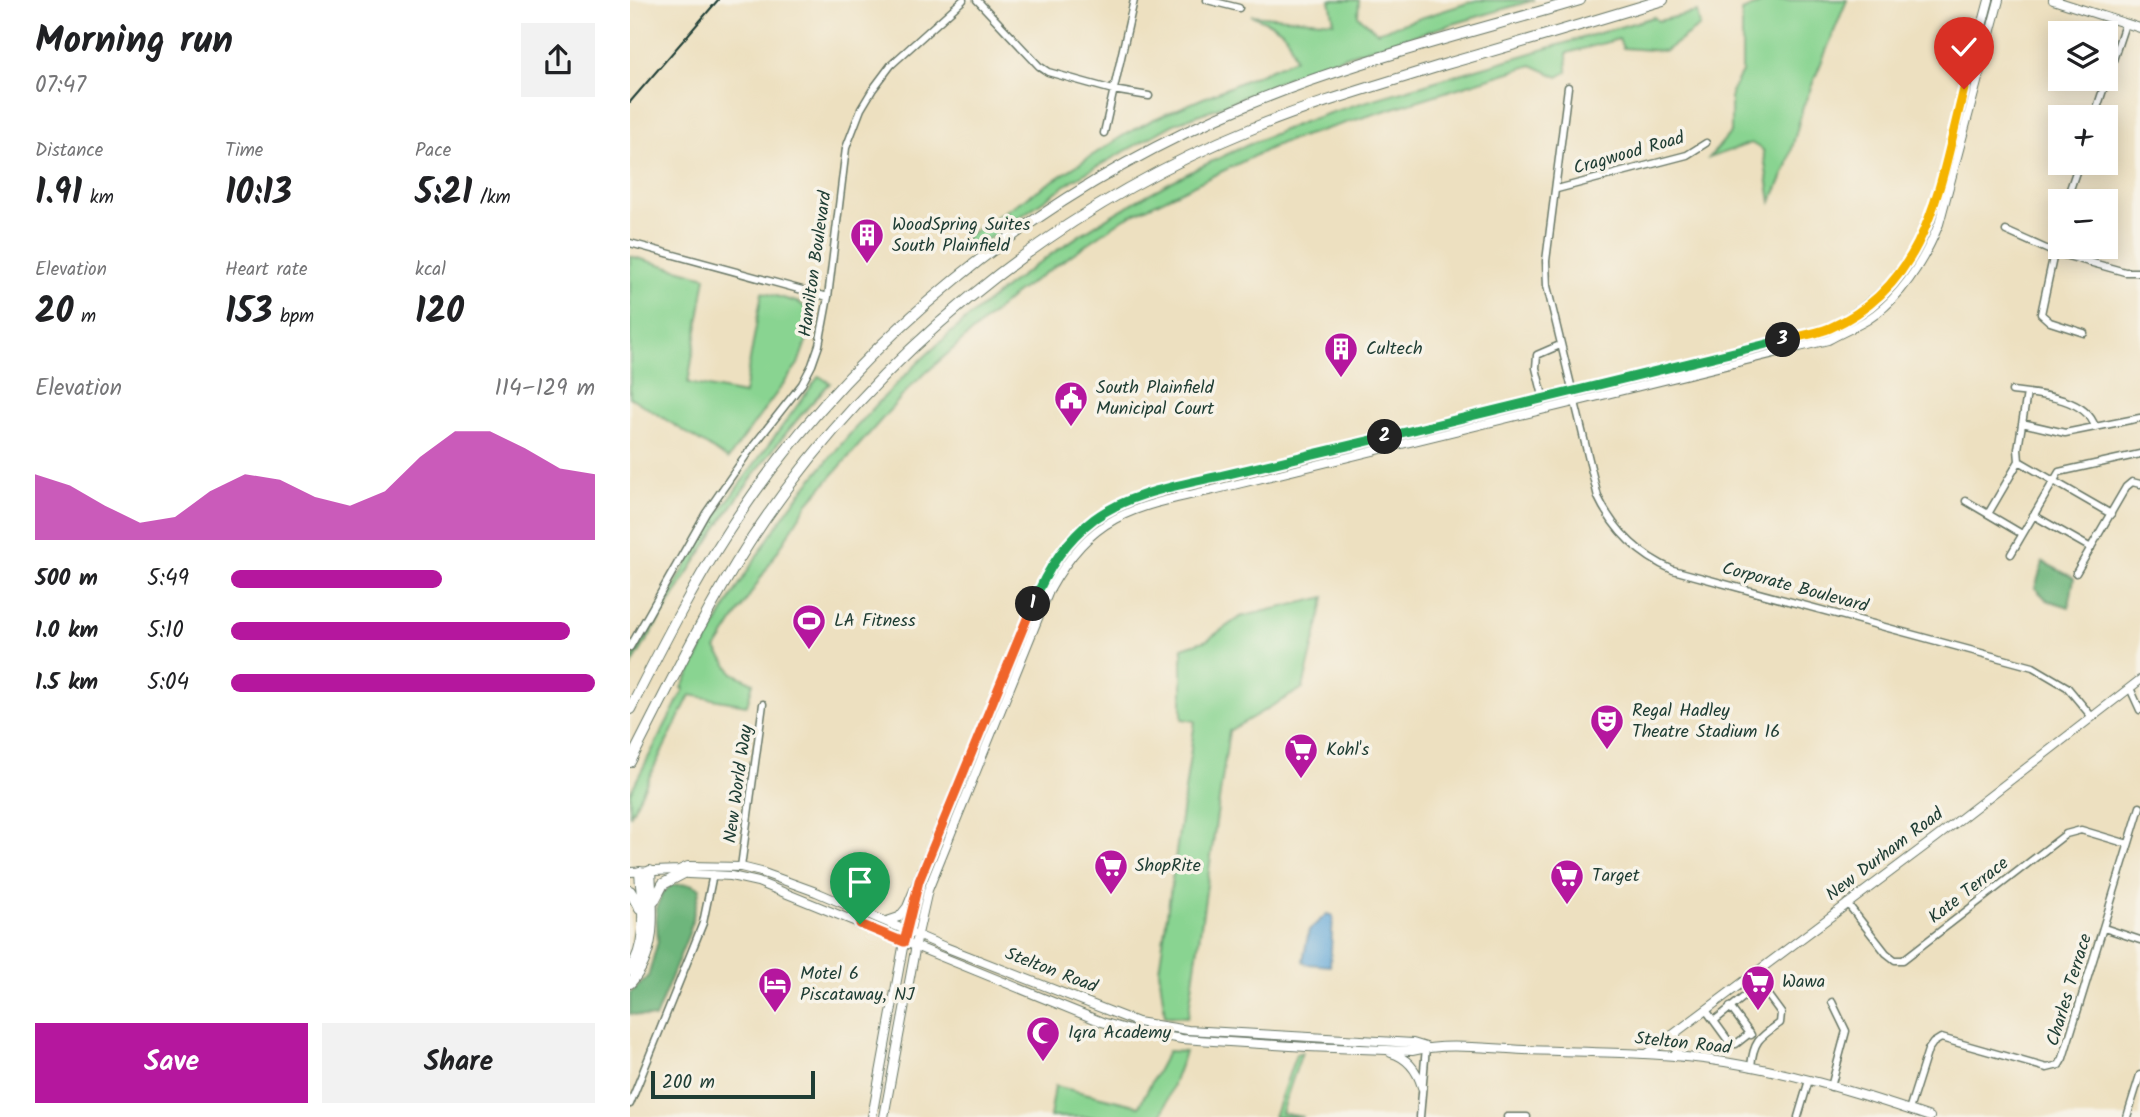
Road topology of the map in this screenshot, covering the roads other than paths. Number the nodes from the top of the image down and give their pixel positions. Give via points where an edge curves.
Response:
1 (964, 0) edge
2 (977, 0) edge
3 (1134, 0) edge
4 (1207, 0) edge
5 (1580, 0) edge
6 (1663, 0) edge
7 (1982, 0) edge
8 (1989, 0) edge
9 (1998, 0) edge
10 (2053, 0) edge
11 (1239, 8) dead end
12 (1983, 18) junction
13 (2125, 24) junction
14 (2140, 28) edge
15 (1568, 87) dead end
16 (1113, 90) junction
17 (1149, 96) dead end
18 (2098, 105) edge
19 (1104, 133) dead end
20 (1706, 143) dead end
21 (1556, 189) junction
22 (2006, 231) dead end
23 (630, 243) edge
24 (2048, 250) edge
25 (2052, 259) edge
26 (2078, 259) edge
27 (2140, 272) edge
28 (828, 297) junction
29 (2084, 333) dead end
30 (1560, 345) junction
31 (2012, 391) dead end
32 (2027, 393) junction
33 (1573, 397) junction
34 (1544, 400) junction
35 (2140, 418) edge
36 (2022, 423) junction
37 (2095, 427) junction
38 (2140, 454) edge
39 (2019, 461) junction
40 (2053, 480) junction
41 (2140, 484) edge
42 (1157, 491) junction
43 (1966, 501) dead end
44 (1158, 502) junction
45 (1988, 514) junction
46 (2111, 514) junction
47 (2034, 515) junction
48 (2022, 534) junction
49 (2091, 548) junction
50 (2011, 554) dead end
51 (2076, 573) dead end
52 (630, 647) edge
53 (652, 665) junction
54 (2140, 680) edge
55 (2130, 688) junction
56 (630, 691) edge
57 (763, 704) dead end
58 (630, 709) edge
59 (2140, 710) edge
60 (2092, 717) junction
61 (630, 762) edge
62 (2140, 807) edge
63 (2128, 844) junction
64 (741, 867) junction
65 (681, 871) junction
66 (640, 872) edge
67 (713, 874) junction
68 (919, 881) junction
69 (630, 891) edge
70 (1847, 903) junction
71 (652, 908) junction
72 (643, 919) junction
73 (887, 921) junction
74 (2104, 928) junction
75 (907, 929) junction
76 (918, 934) junction
77 (2140, 940) edge
78 (904, 942) junction
79 (915, 946) junction
80 (630, 970) edge
81 (1753, 975) junction
82 (630, 983) edge
83 (1760, 984) junction
84 (1832, 1002) dead end
85 (1730, 1007) junction
86 (1706, 1010) junction
87 (1714, 1021) junction
88 (1677, 1032) junction
89 (1750, 1033) junction
90 (1759, 1038) junction
91 (1426, 1047) junction
92 (1385, 1051) junction
93 (1647, 1054) junction
94 (1681, 1057) junction
95 (1751, 1067) junction
96 (2140, 1075) edge
97 (1809, 1080) junction
98 (1422, 1087) junction
99 (1831, 1087) junction
100 (630, 1104) edge
101 (1909, 1110) junction
102 (872, 1117) edge
103 (884, 1117) edge
104 (1420, 1117) edge
105 (1507, 1117) edge
106 (1527, 1117) edge
107 (1798, 1117) edge
108 (1929, 1117) edge
109 (2127, 1117) edge

1 - 28 street, Hamilton Boulevard via 891,65 853,125 841,181
2 - 16 street via 1038,66
3 - 16 street
4 - 11 street
5 - 53 highway via 1250,103 1138,156 1008,238 903,325 807,426 730,528
6 - 61 highway via 1346,94 1251,129 1119,194 1021,258 907,354 804,468 711,604
7 - 12 main road
8 - 12 main road
9 - 33 main road via 1939,224 1912,276 1892,299 1869,318 1828,340
10 - 13 main road
12 - 33 main road via 1929,221 1912,257 1874,300 1829,328
13 - 14 main road
13 - 18 street
15 - 21 street, Cragwood Road
16 - 17 street
16 - 19 street
20 - 21 street, Cragwood Road via 1687,155
21 - 30 street, Cragwood Road via 1546,261
22 - 24 street
23 - 28 street
25 - 29 street via 2041,314 2050,322
26 - 27 street
28 - 52 street, Hamilton Boulevard via 819,345 802,384 706,513
30 - 33 street, Cragwood Road
30 - 34 street via 1537,355
31 - 32 street
32 - 36 street
32 - 37 street via 2063,400 2090,416
33 - 34 main road
33 - 44 main road
33 - 60 street, Corporate Boulevard via 1604,510 1633,546 1654,561 2033,667 2067,687
34 - 42 main road
35 - 37 street
36 - 37 street via 2065,433
36 - 39 street
38 - 40 street via 2063,471
39 - 40 street
39 - 45 street
40 - 46 street
40 - 47 street
41 - 46 street via 2128,484
42 - 44 main road
42 - 68 main road via 1095,518 1054,561
43 - 45 street
44 - 76 main road via 1101,526 1079,545 1059,573 936,867
45 - 48 street
46 - 49 street
47 - 48 street
47 - 49 street
48 - 50 street
49 - 51 street
53 - 56 highway
53 - 58 highway
54 - 55 main road, New Durham Road
55 - 59 street
55 - 60 main road, New Durham Road
57 - 64 street, New World Way
60 - 70 main road, New Durham Road
62 - 63 street, Charles Terrace
63 - 70 street, Kate Terrace via 2081,830 2066,834 1903,960 1886,953
63 - 74 street, Charles Terrace
64 - 65 main road, Stelton Road via 688,866
64 - 73 main road, Stelton Road
65 - 66 main road, Stelton Road
65 - 67 main road, Stelton Road
65 - 71 highway via 663,884
66 - 71 highway
66 - 72 highway
67 - 78 main road, Stelton Road via 758,882
67 - 100 street via 703,922
68 - 73 main road via 904,913
68 - 75 main road
69 - 72 highway
70 - 81 main road, New Durham Road
71 - 82 highway via 646,957
72 - 80 highway via 641,950
73 - 75 main road, Stelton Road
74 - 77 street
74 - 101 street, Charles Terrace via 2059,1065 2047,1068 1941,1038 1928,1051
75 - 76 main road, Stelton Road
75 - 78 main road
76 - 79 main road
76 - 91 main road, Stelton Road via 1137,1022 1188,1030
78 - 79 main road, Stelton Road
78 - 102 main road
79 - 92 main road, Stelton Road via 1133,1031 1182,1039
79 - 103 main road
81 - 83 street
81 - 86 main road, New Durham Road
83 - 85 street
83 - 90 street via 1781,1013 1780,1023
84 - 99 street via 1846,1037
85 - 87 street
85 - 89 street
86 - 87 street
86 - 88 main road, New Durham Road
87 - 89 street via 1736,1044
88 - 93 main road, New Durham Road
88 - 94 main road via 1675,1048
89 - 90 street
90 - 95 street via 1752,1050
91 - 92 main road, Stelton Road
91 - 93 main road, Stelton Road
91 - 98 street
92 - 98 main road via 1410,1065
93 - 94 main road, Stelton Road
94 - 95 main road, Stelton Road
95 - 97 main road, Stelton Road
96 - 109 street
97 - 99 main road, Stelton Road
97 - 107 street
98 - 104 street
99 - 101 main road, Stelton Road
101 - 108 main road, Stelton Road
105 - 106 street

